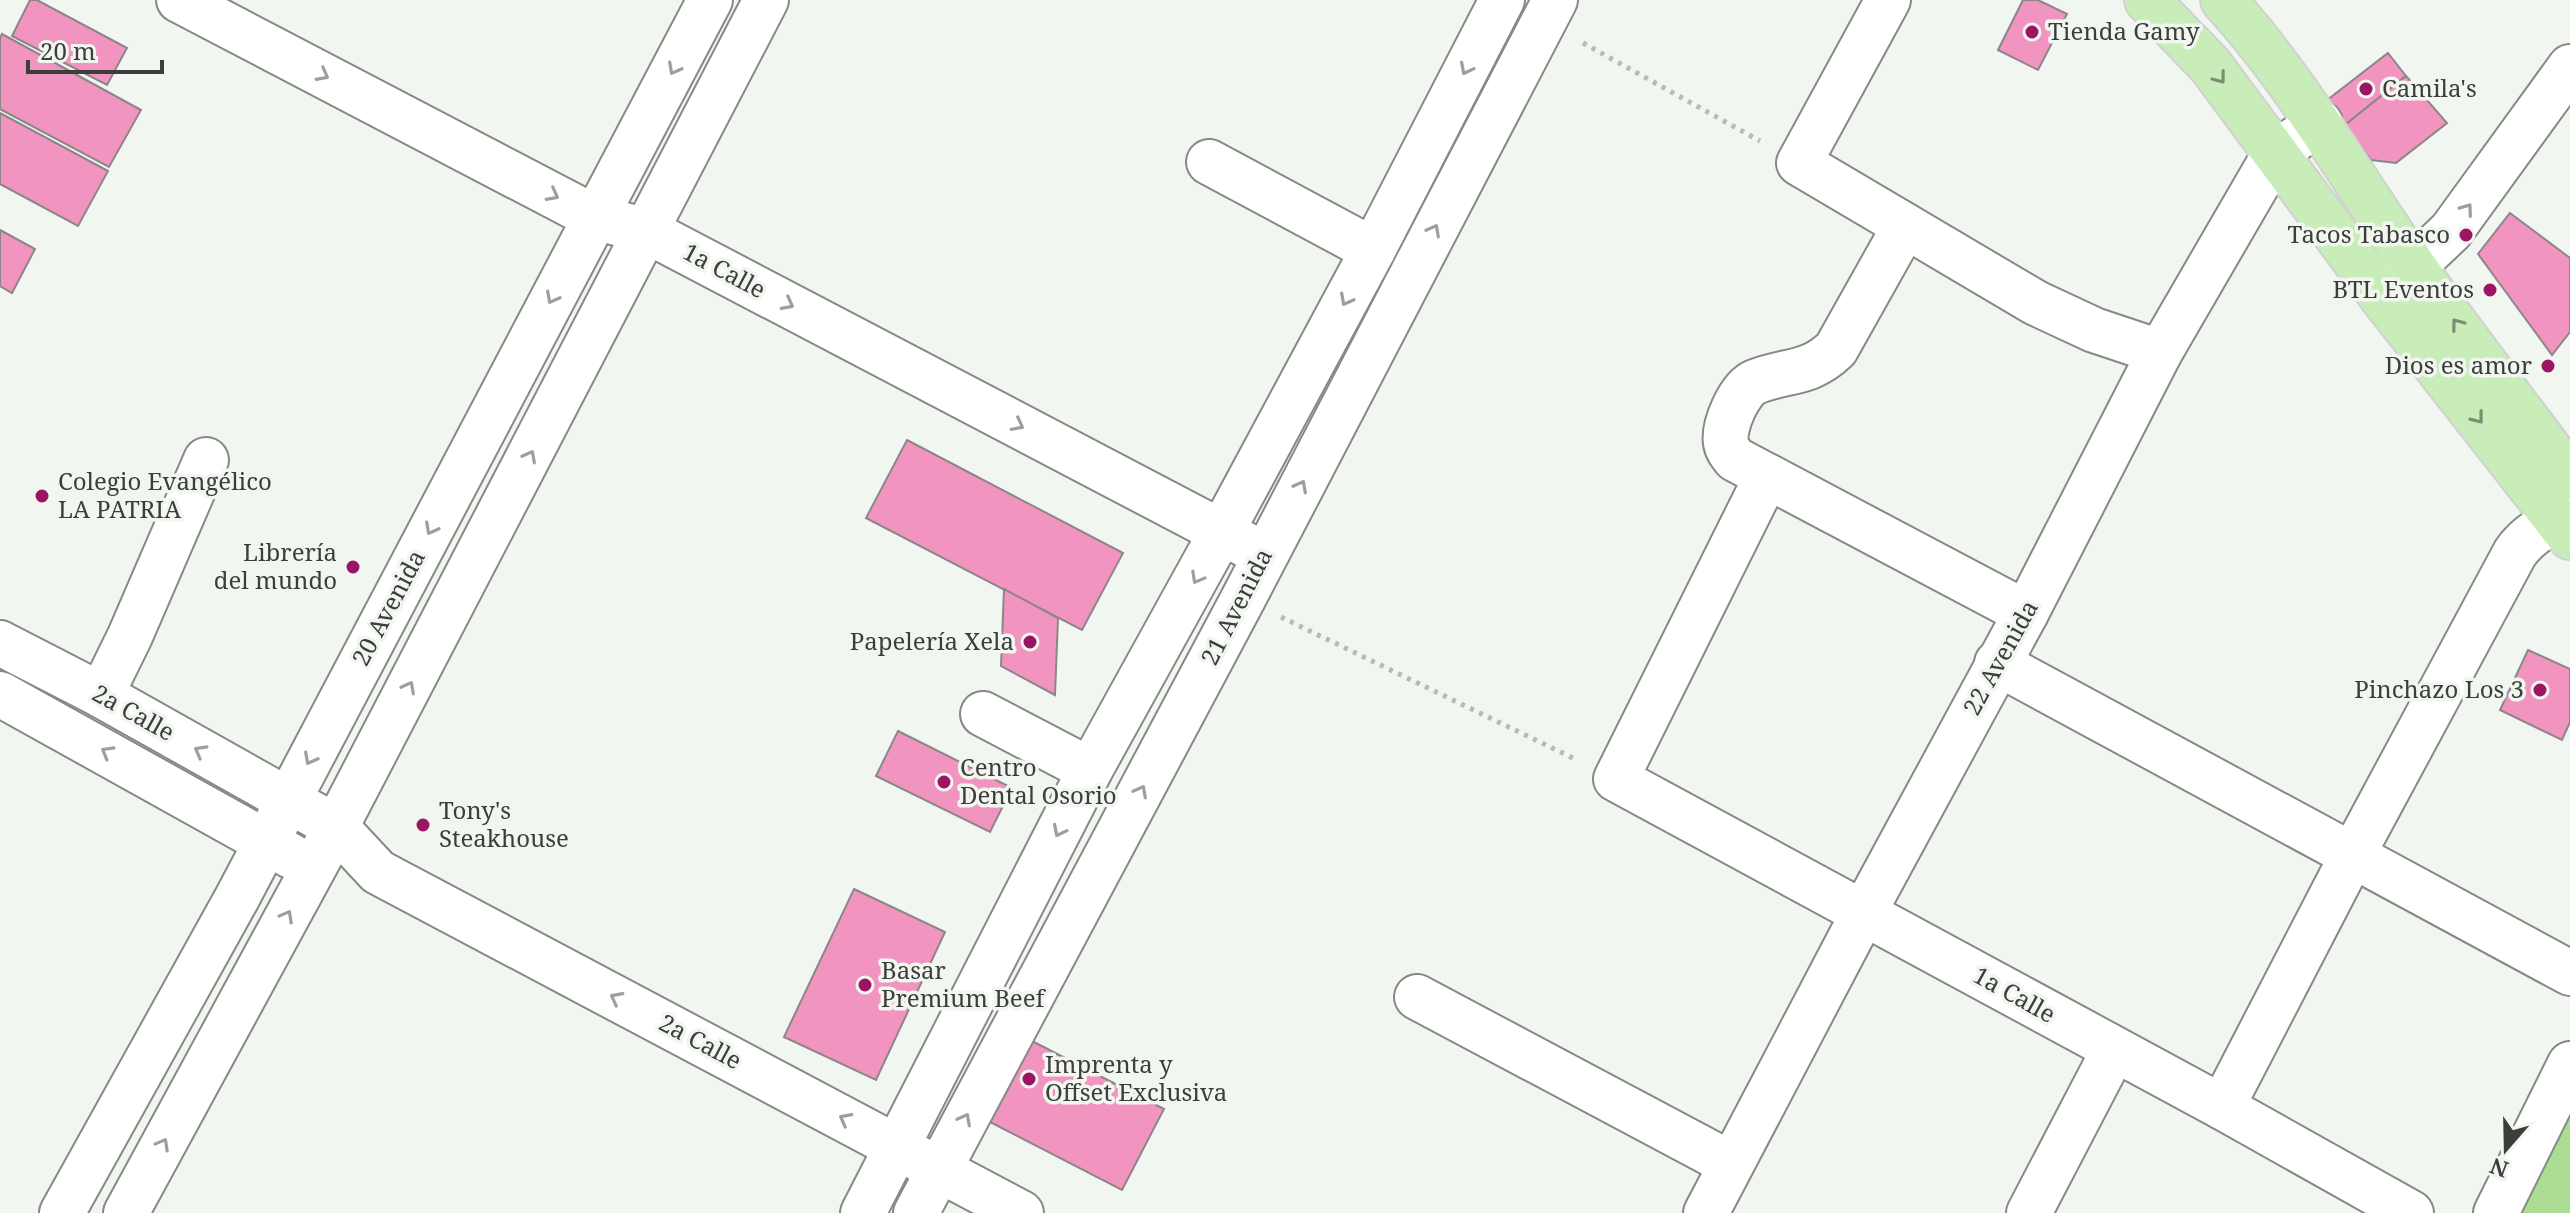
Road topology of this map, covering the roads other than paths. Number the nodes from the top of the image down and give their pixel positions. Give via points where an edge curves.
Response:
1 (179, 0) edge
2 (710, 0) edge
3 (766, 0) edge
4 (1502, 0) edge
5 (1888, 0) edge
6 (2147, 0) edge
7 (2223, 0) edge
8 (1550, 10) edge
9 (2570, 67) edge
10 (2320, 123) junction
11 (2276, 152) junction
12 (1209, 162) dead end
13 (594, 217) junction
14 (1905, 226) junction
15 (647, 231) junction
16 (1373, 250) junction
17 (2414, 266) junction
18 (2385, 301) junction
19 (2160, 352) junction
20 (206, 460) dead end
21 (1767, 476) junction
22 (2570, 477) edge
23 (2566, 522) edge
24 (1222, 531) junction
25 (1265, 555) junction
26 (2026, 613) junction
27 (0, 643) edge
28 (1997, 663) junction
29 (0, 694) edge
30 (101, 695) junction
31 (983, 714) dead end
32 (1090, 770) junction
33 (289, 800) junction
34 (336, 827) junction
35 (266, 843) junction
36 (2352, 856) junction
37 (314, 868) junction
38 (378, 872) junction
39 (1864, 912) junction
40 (2570, 973) edge
41 (1417, 997) dead end
42 (2114, 1050) junction
43 (2570, 1064) edge
44 (2222, 1107) junction
45 (899, 1147) junction
46 (1731, 1164) junction
47 (939, 1169) junction
48 (62, 1213) edge
49 (126, 1213) edge
50 (863, 1213) edge
51 (916, 1213) edge
52 (1021, 1213) edge
53 (1706, 1213) edge
54 (2029, 1213) edge
55 (2411, 1213) edge
56 (2496, 1213) edge

1 -> 13 street, 1a Calle
2 -> 13 street, 20 Avenida
3 - 15 street
4 -> 16 street, 21 Avenida
5 - 14 street via 1799,163
6 -> 11 main road via 2210,65
7 - 10 main road
25 -> 8 street, 21 Avenida
17 -> 9 street via 2451,231
10 - 11 street, 22 Avenida
10 - 17 main road
11 - 18 main road
11 - 19 street, 22 Avenida
12 - 16 street
13 - 15 street, 1a Calle
13 -> 33 street, 20 Avenida
14 - 19 street via 2036,303
14 - 21 street via 1836,349 1822,362 1753,383 1741,396 1726,429 1726,446 1735,459
15 -> 24 street, 1a Calle
34 -> 15 street
16 -> 24 street, 21 Avenida
17 - 18 street
22 -> 17 main road
18 -> 23 main road
19 - 26 street, 22 Avenida
20 - 30 street
21 - 26 street
21 - 39 street, 1a Calle via 1616,779
23 - 36 street via 2532,533 2515,553
24 - 25 street, 1a Calle
24 -> 32 street, 21 Avenida
47 -> 25 street, 21 Avenida
26 - 28 street, 22 Avenida
27 - 30 street, 2a Calle
28 - 36 street
28 - 39 street, 22 Avenida
35 -> 29 street, 2a Calle
33 -> 30 street, 2a Calle
31 - 32 street
32 -> 45 street, 21 Avenida
33 - 34 street, 2a Calle
33 - 35 street, 20 Avenida
34 - 37 street
34 - 38 street, 2a Calle
35 - 37 street, 2a Calle
35 - 48 street, 20 Avenida
36 - 40 street
36 - 44 street
37 - 38 street, 2a Calle
49 -> 37 street
45 -> 38 street, 2a Calle
39 - 42 street, 1a Calle
39 - 46 street, 22 Avenida
41 - 46 street
42 - 44 street, 1a Calle
42 - 54 street
43 - 56 street
44 - 55 street, 1a Calle
45 - 47 street, 2a Calle
45 - 50 street, 21 Avenida
46 - 53 street, 22 Avenida
47 - 51 street, 21 Avenida
47 - 52 street, 2a Calle

